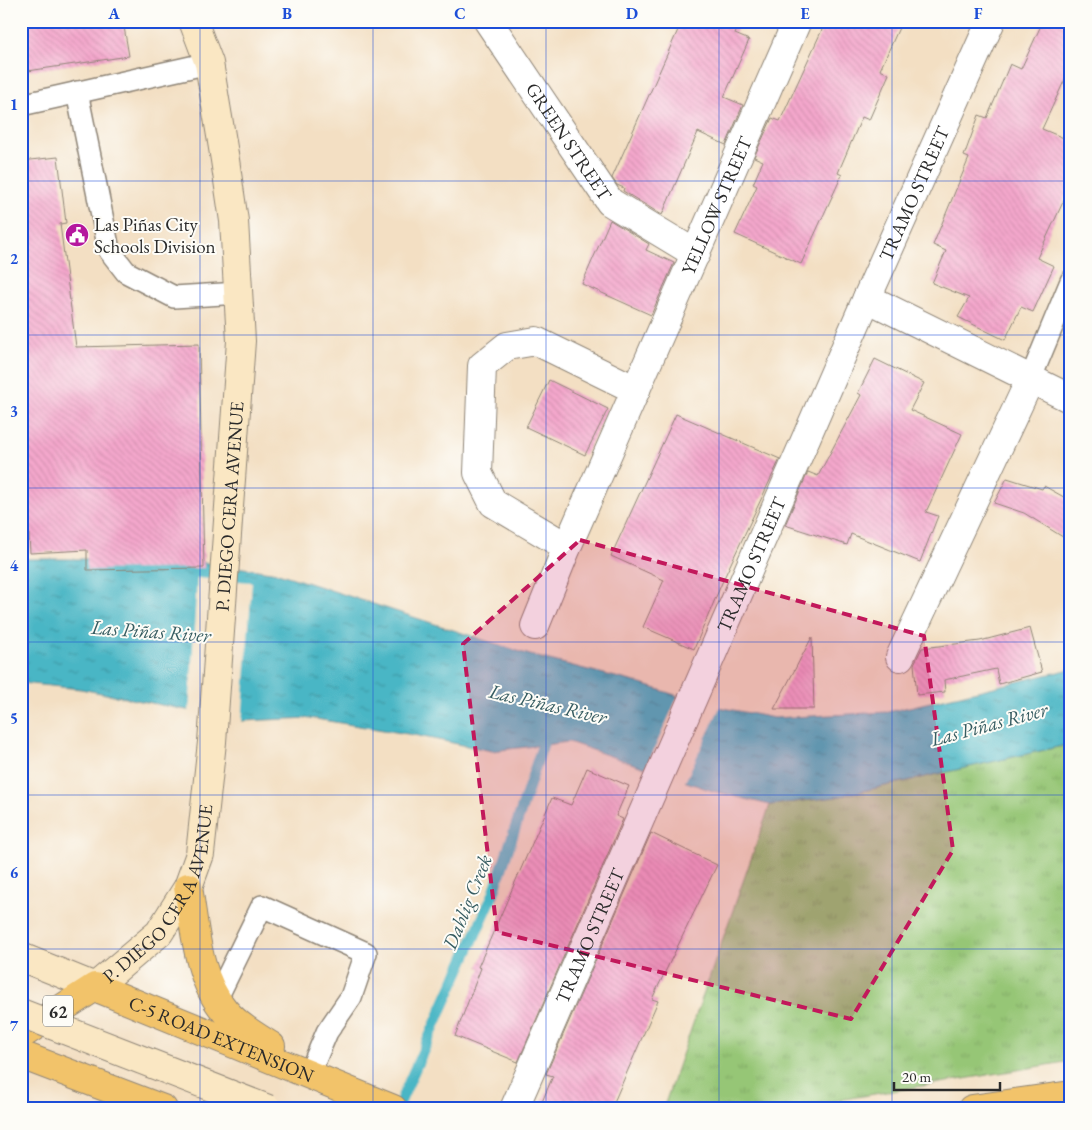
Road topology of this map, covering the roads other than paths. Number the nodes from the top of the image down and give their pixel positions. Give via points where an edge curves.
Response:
1 (193, 21) edge
2 (797, 21) edge
3 (991, 21) edge
4 (496, 25) edge
5 (209, 63) junction
6 (77, 92) junction
7 (21, 105) edge
8 (696, 254) junction
9 (1071, 280) edge
10 (239, 293) junction
11 (867, 298) junction
12 (1030, 380) junction
13 (636, 390) junction
14 (1071, 399) edge
15 (567, 547) junction
16 (535, 626) dead end
17 (900, 657) dead end
18 (188, 887) junction
19 (21, 957) edge
20 (95, 987) junction
21 (217, 998) junction
22 (21, 1013) edge
23 (21, 1035) edge
24 (21, 1054) edge
25 (313, 1074) junction
26 (1071, 1096) edge
27 (163, 1109) edge
28 (268, 1109) edge
29 (393, 1109) edge
30 (514, 1109) edge
31 (972, 1109) edge

1 - 5 main road, P. DIEGO CERA AVENUE / 62
2 - 8 street, YELLOW STREET
3 - 11 street, TRAMO STREET
4 - 8 street, GREEN STREET via 610,202
5 - 6 lane
5 - 10 main road, P. DIEGO CERA AVENUE / 62 via 234,221
6 - 7 lane
6 - 10 lane via 109,250 126,272 174,297
8 - 13 street, YELLOW STREET
9 - 12 lane
10 - 18 main road, P. DIEGO CERA AVENUE / 62 via 241,341 212,742 200,854
11 - 12 street
11 - 30 street, TRAMO STREET
12 - 14 street
12 - 17 street
13 - 15 street, YELLOW STREET
13 - 15 street via 536,341 507,346 482,366 478,473 493,503
15 - 16 street, YELLOW STREET
18 - 20 main road, P. DIEGO CERA AVENUE / 62 via 160,933
18 - 21 main road via 200,960
19 - 20 main road, C-5 ROAD EXTENSION
20 - 23 main road, P. DIEGO CERA AVENUE / 62
20 - 25 main road, C-5 ROAD EXTENSION
21 - 25 main road via 225,1011 250,1033
21 - 25 lane via 262,906 366,953 351,997 327,1032
22 - 28 main road, bridge
24 - 27 main road
25 - 29 main road, C-5 ROAD EXTENSION
26 - 31 main road

